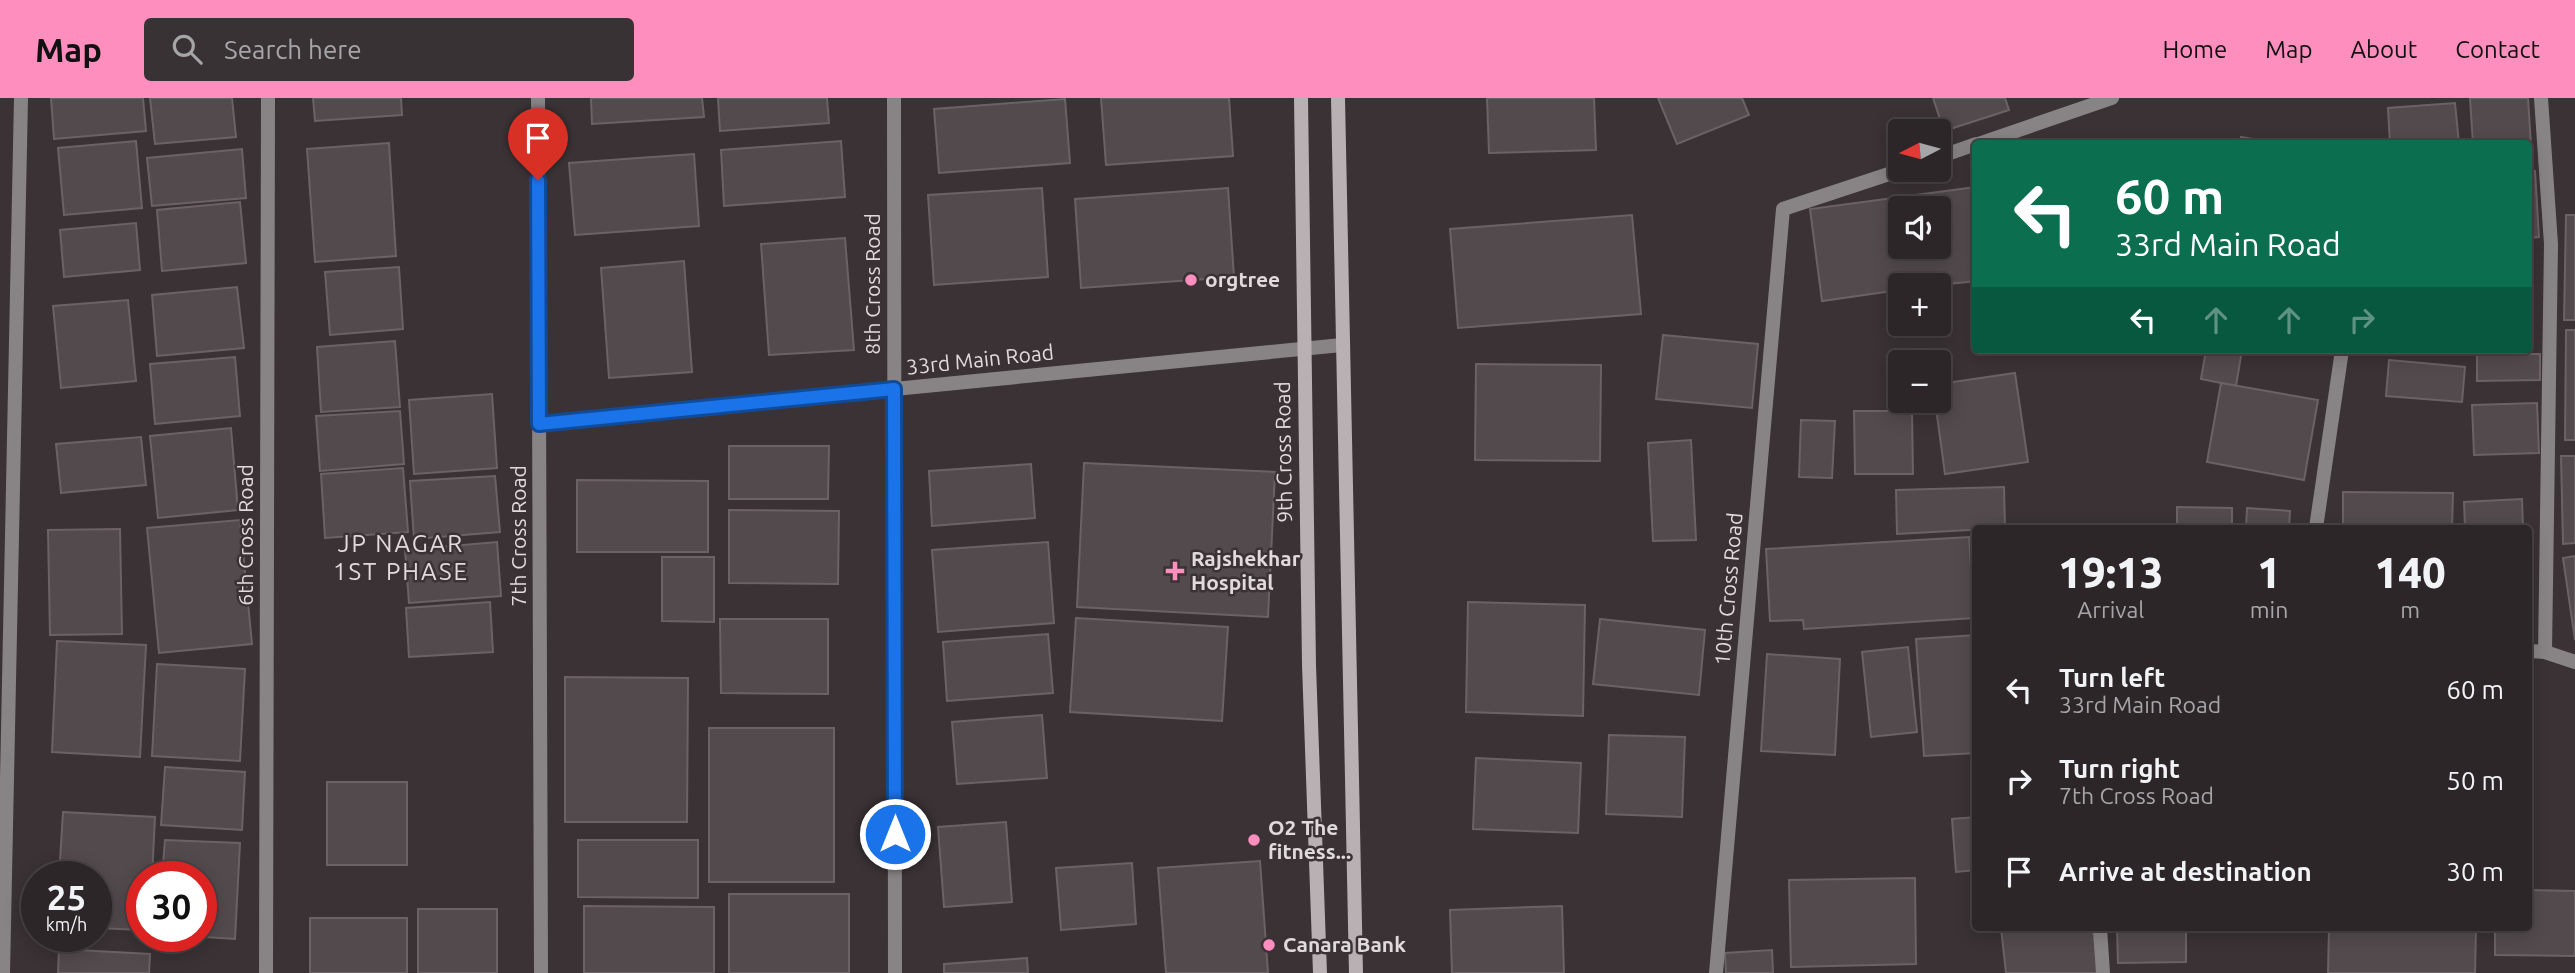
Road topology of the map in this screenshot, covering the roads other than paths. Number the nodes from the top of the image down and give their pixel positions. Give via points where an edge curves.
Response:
1 (20, 98) edge
2 (268, 98) edge
3 (538, 98) edge
4 (894, 98) edge
5 (1301, 98) edge
6 (1338, 98) edge
7 (2112, 98) edge
8 (2541, 98) edge
9 (1989, 140) edge
10 (1972, 146) edge
11 (1951, 153) edge
12 (1888, 174) edge
13 (1342, 345) junction
14 (1304, 349) junction
15 (2341, 354) edge
16 (894, 389) junction
17 (539, 424) junction
18 (2316, 525) edge
19 (2532, 651) edge
20 (2545, 652) junction
21 (2575, 662) edge
22 (2100, 931) edge
23 (3, 973) edge
24 (266, 973) edge
25 (541, 973) edge
26 (895, 973) edge
27 (1320, 973) edge
28 (1356, 973) edge
29 (1716, 973) edge
30 (2103, 973) edge

1 - 23 street
2 - 24 street, 6th Cross Road
3 - 17 street, 7th Cross Road
4 - 16 street, 8th Cross Road
5 - 14 main road, 9th Cross Road
6 - 13 main road
7 - 9 street
8 - 20 street via 2552,244
10 - 11 street
12 - 29 street, 10th Cross Road via 1783,209
13 - 14 street, 33rd Main Road
13 - 28 main road
14 - 16 street, 33rd Main Road
14 - 27 main road, 9th Cross Road
15 - 18 street
16 - 17 street, 33rd Main Road
16 - 26 street, 8th Cross Road
17 - 25 street, 7th Cross Road
19 - 20 street
20 - 21 street
22 - 30 street

